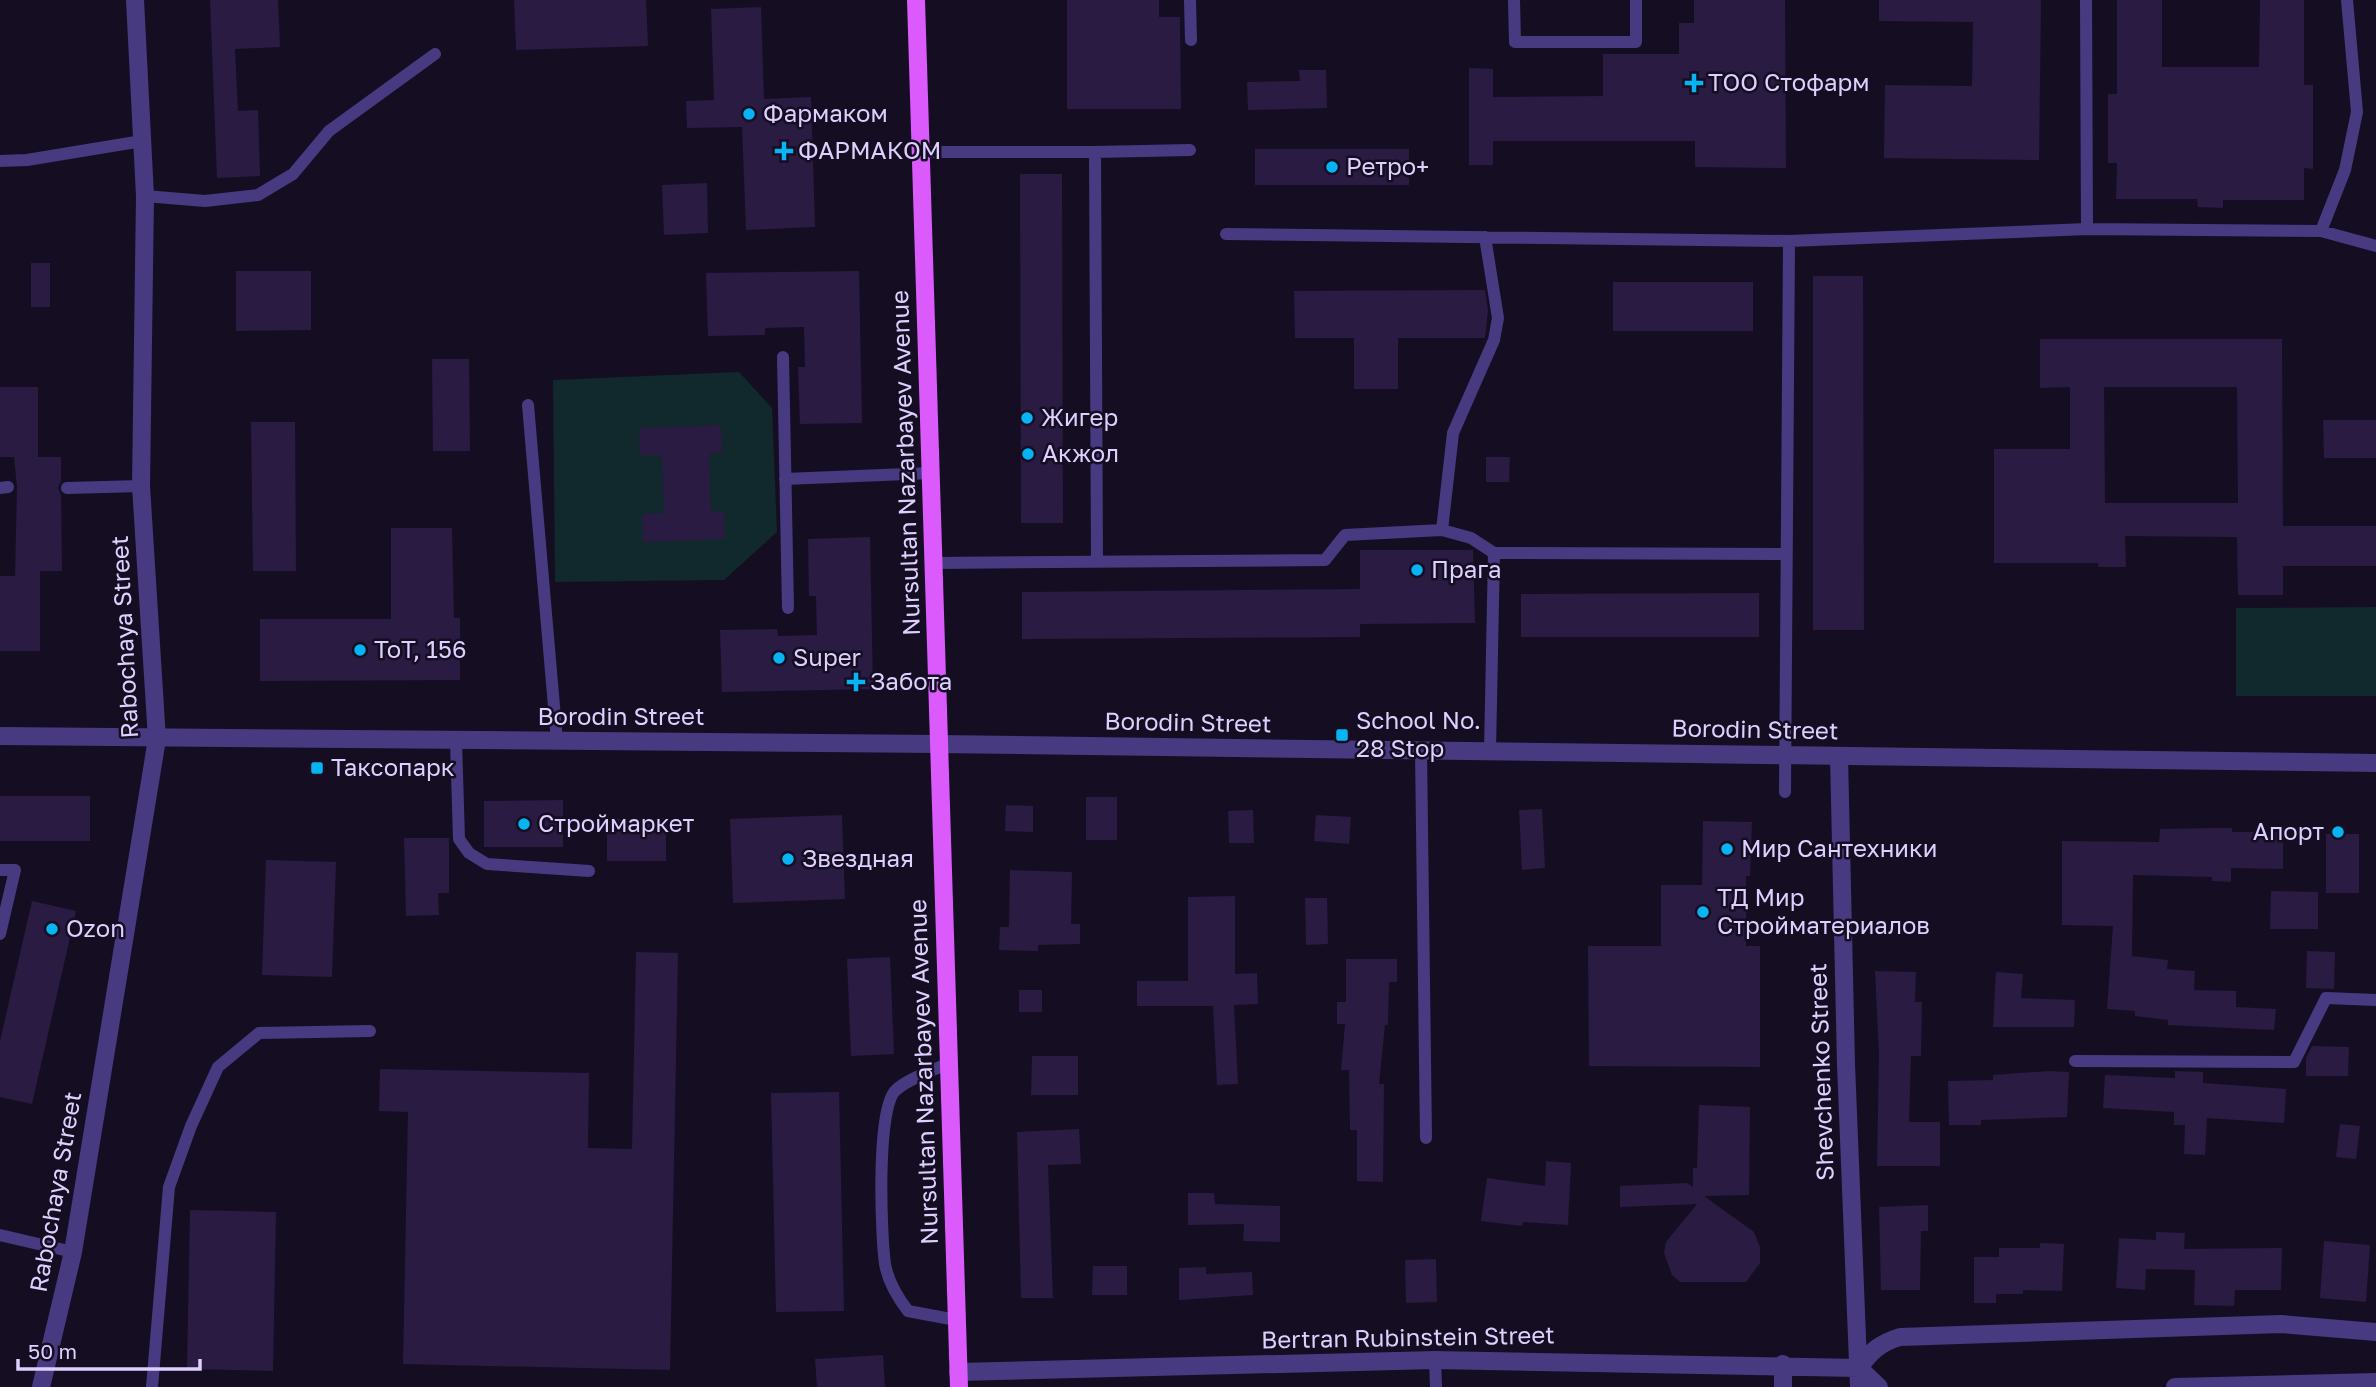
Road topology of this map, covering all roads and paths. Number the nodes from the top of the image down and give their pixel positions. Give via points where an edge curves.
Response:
1 (135, 0) edge
2 (916, 0) edge
3 (1190, 0) edge
4 (1514, 0) edge
5 (1636, 0) edge
6 (2086, 0) edge
7 (2347, 0) edge
8 (1191, 40) dead end
9 (435, 54) dead end
10 (142, 141) junction
11 (1190, 150) dead end
12 (921, 152) junction
13 (1095, 152) junction
14 (0, 162) edge
15 (145, 196) junction
16 (2087, 229) junction
17 (2321, 231) junction
18 (1226, 234) dead end
19 (1485, 237) junction
20 (1788, 241) junction
21 (2376, 246) edge
22 (783, 357) dead end
23 (528, 405) dead end
24 (931, 473) junction
25 (786, 478) junction
26 (141, 486) junction
27 (67, 488) dead end
28 (1443, 530) junction
29 (1494, 553) junction
30 (1785, 554) junction
31 (1097, 562) junction
32 (934, 563) junction
33 (788, 608) dead end
34 (0, 736) edge
35 (157, 739) junction
36 (456, 741) junction
37 (558, 741) junction
38 (938, 744) junction
39 (1421, 750) junction
40 (1490, 751) junction
41 (1784, 756) junction
42 (1839, 756) junction
43 (2376, 763) edge
44 (1785, 792) dead end
45 (0, 870) edge
46 (589, 871) dead end
47 (0, 934) edge
48 (2376, 1000) edge
49 (370, 1031) dead end
50 (2075, 1060) dead end
51 (948, 1063) junction
52 (1426, 1138) dead end
53 (0, 1235) edge
54 (72, 1252) junction
55 (956, 1320) junction
56 (2376, 1332) edge
57 (1435, 1360) junction
58 (1783, 1364) junction
59 (1859, 1368) junction
60 (958, 1380) edge
61 (2376, 1382) edge
62 (41, 1387) edge
63 (152, 1387) edge
64 (1436, 1387) edge
65 (1783, 1387) edge
66 (1860, 1387) edge
67 (1879, 1387) edge
68 (2175, 1387) edge

1 - 10 street, Rabochaya Street
2 - 12 main road, Nursultan Nazarbayev Avenue
3 - 8 lane
4 - 5 lane via 1515,42 1636,42
6 - 16 lane
7 - 17 lane via 2357,112 2345,170
9 - 15 lane via 329,131 293,174 258,195 205,201
10 - 14 lane
10 - 15 street, Rabochaya Street
11 - 13 lane
12 - 13 lane
12 - 24 main road, Nursultan Nazarbayev Avenue
13 - 31 lane
15 - 26 street, Rabochaya Street
16 - 17 lane
16 - 20 lane
17 - 21 lane
18 - 19 lane
19 - 20 lane
19 - 28 lane via 1498,318 1494,340 1453,433
20 - 30 lane
22 - 25 lane
23 - 37 lane
24 - 25 lane
24 - 32 main road, Nursultan Nazarbayev Avenue
25 - 33 lane
26 - 27 lane
26 - 35 street, Rabochaya Street
28 - 29 lane via 1471,538
28 - 31 lane via 1345,535 1325,560
29 - 30 lane
29 - 40 lane
30 - 41 lane
31 - 32 lane
32 - 38 main road, Nursultan Nazarbayev Avenue
34 - 35 street, Borodin Street
35 - 36 street, Borodin Street
35 - 54 street, Rabochaya Street
36 - 37 street, Borodin Street
36 - 46 lane via 459,839 469,853 486,864
37 - 38 street, Borodin Street
38 - 39 street, Borodin Street
38 - 51 main road, Nursultan Nazarbayev Avenue
39 - 40 street, Borodin Street
39 - 52 lane
40 - 41 street, Borodin Street
41 - 42 street, Borodin Street
41 - 44 lane
42 - 43 street, Borodin Street
42 - 59 street, Shevchenko Street
45 - 47 lane via 15,870
48 - 50 lane via 2326,998 2294,1062
49 - 63 lane via 259,1033 218,1067 169,1187
51 - 55 main road, Nursultan Nazarbayev Avenue
51 - 55 lane via 895,1090 887,1105 882,1129 885,1265 908,1311
53 - 54 lane
54 - 62 street, Rabochaya Street
55 - 60 main road, Nursultan Nazarbayev Avenue
56 - 59 street via 2281,1324 1900,1337 1872,1350
57 - 58 street, Bertran Rubinstein Street
57 - 60 street, Bertran Rubinstein Street
57 - 64 lane
58 - 59 street, Bertran Rubinstein Street
58 - 65 street
59 - 66 street, Shevchenko Street
59 - 67 street
61 - 68 street

